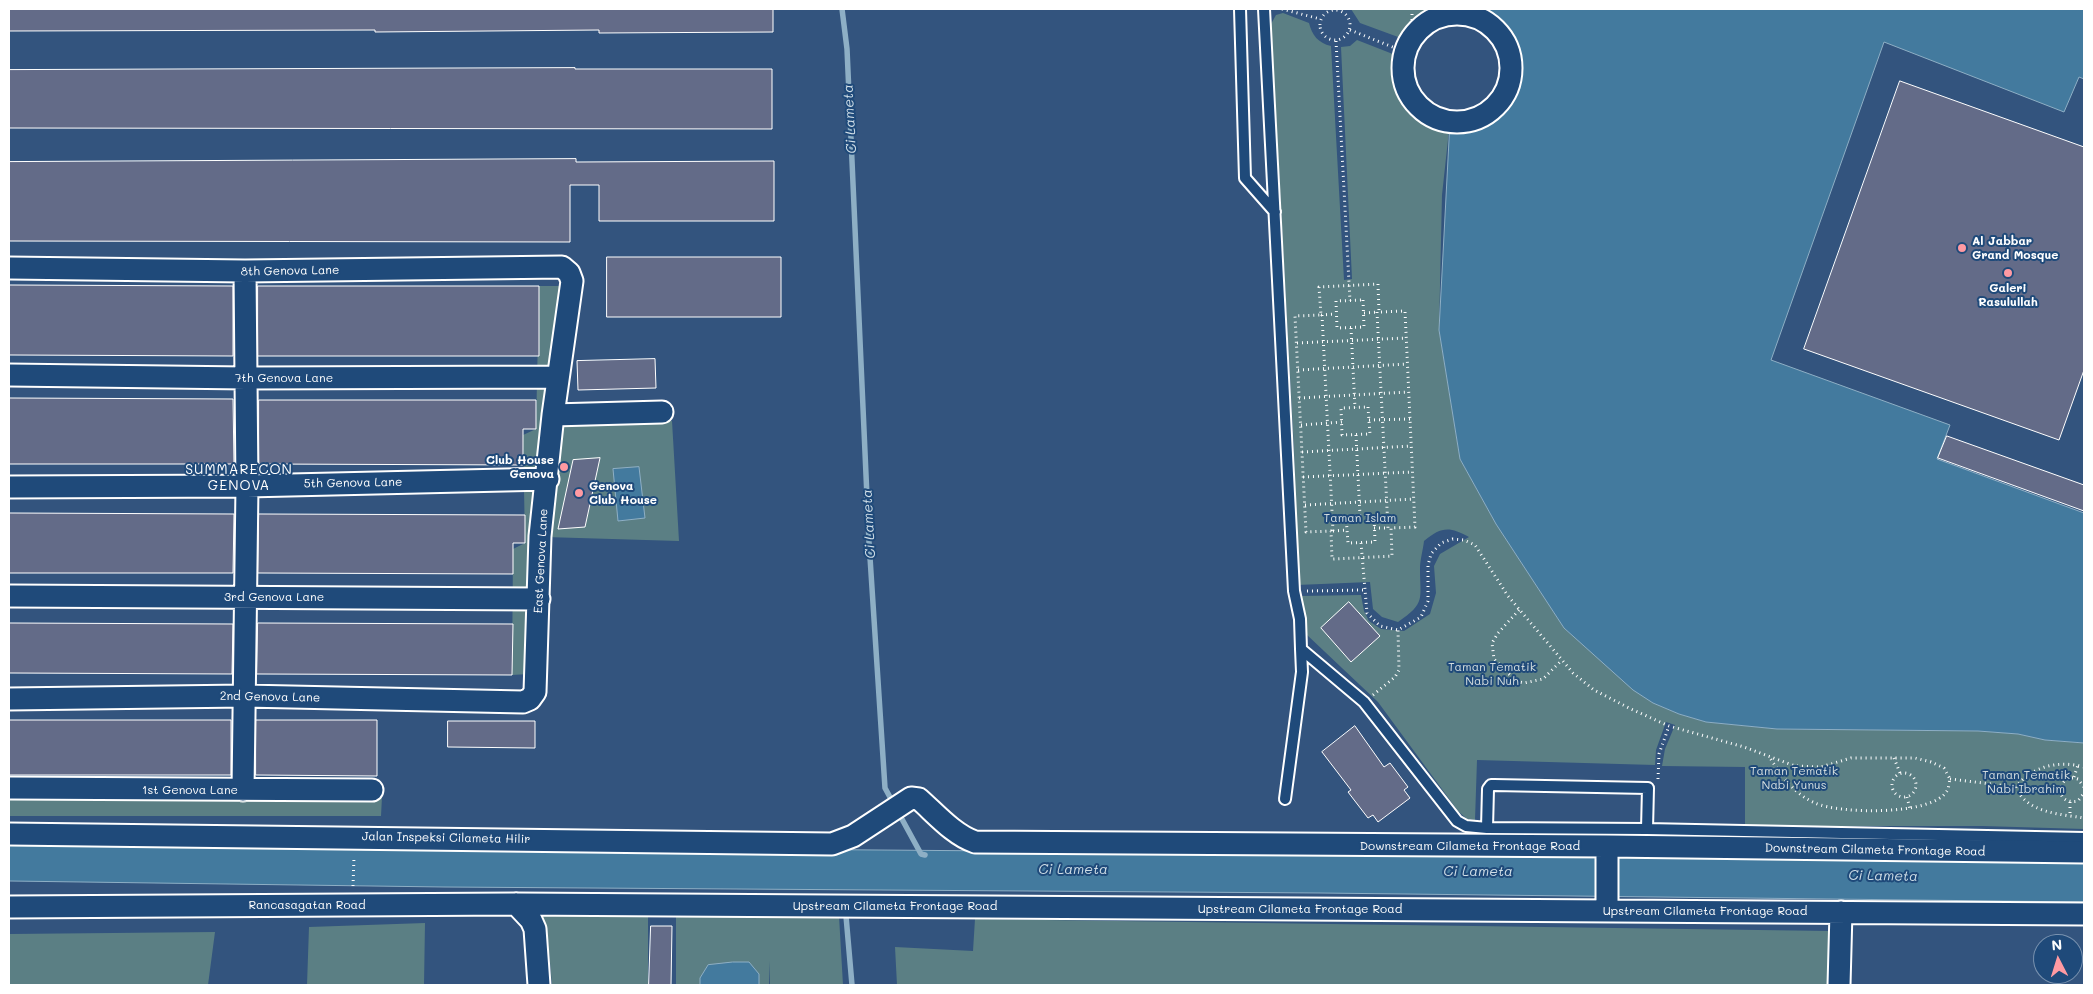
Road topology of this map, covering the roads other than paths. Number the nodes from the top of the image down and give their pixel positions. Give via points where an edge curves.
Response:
1 (1240, 9) edge
2 (1264, 9) edge
3 (1409, 44) joint
4 (1275, 212) junction
5 (9, 268) edge
6 (245, 272) junction
7 (569, 273) joint
8 (9, 375) edge
9 (558, 377) junction
10 (246, 378) junction
11 (662, 412) dead end
12 (553, 416) junction
13 (548, 479) junction
14 (247, 486) junction
15 (9, 488) edge
16 (9, 596) edge
17 (245, 596) junction
18 (539, 599) junction
19 (1301, 649) junction
20 (245, 696) junction
21 (9, 699) edge
22 (530, 699) joint
23 (9, 788) edge
24 (242, 790) junction
25 (372, 790) dead end
26 (1285, 799) dead end
27 (878, 820) joint
28 (1487, 828) junction
29 (1647, 829) junction
30 (9, 834) edge
31 (2084, 838) edge
32 (1607, 852) junction
33 (2084, 852) edge
34 (516, 904) junction
35 (1607, 905) junction
36 (9, 907) edge
37 (1841, 912) junction
38 (2084, 914) edge
39 (540, 985) edge
40 (1839, 985) edge

1 - 4 lane via 1245,178
2 - 4 lane
3 - 3 street via 1431,20 1448,14 1466,14 1483,20 1496,30 1507,46 1512,74 1509,86 1492,109 1478,118 1459,122 1441,120 1424,111 1404,82 1402,64
4 - 19 lane via 1294,590 1300,619
5 - 6 street, 8th Genova Lane
6 - 7 street, 8th Genova Lane via 562,267
6 - 10 street
7 - 9 street, East Genova Lane via 572,281
8 - 10 street, 7th Genova Lane
9 - 10 street, 7th Genova Lane
9 - 12 street, East Genova Lane
10 - 14 street
11 - 12 street
12 - 13 street, East Genova Lane
13 - 14 street, 5th Genova Lane
13 - 18 street, East Genova Lane via 540,536
14 - 15 street, 5th Genova Lane
14 - 17 street
16 - 17 street, 3rd Genova Lane
17 - 18 street, 3rd Genova Lane
17 - 20 street
18 - 22 street, East Genova Lane via 535,692
19 - 26 lane via 1302,672
19 - 28 lane via 1364,702 1457,821 1466,826
20 - 21 street, 2nd Genova Lane
20 - 22 street, 2nd Genova Lane via 524,702
20 - 24 street
23 - 24 street, 1st Genova Lane
24 - 25 street, 1st Genova Lane
27 - 30 street, Jalan Inspeksi Cilameta Hilir via 844,841 832,844
27 - 32 street, Downstream Cilameta Frontage Road via 911,798 919,799 958,833 975,842
28 - 29 lane
28 - 29 lane via 1488,790 1494,785 1648,788
29 - 31 lane
32 - 33 street, Downstream Cilameta Frontage Road
32 - 35 street
34 - 35 street, Upstream Cilameta Frontage Road
34 - 36 street, Rancasagatan Road
34 - 39 street via 535,929
35 - 37 street, Upstream Cilameta Frontage Road
37 - 38 street, Upstream Cilameta Frontage Road
37 - 40 street

